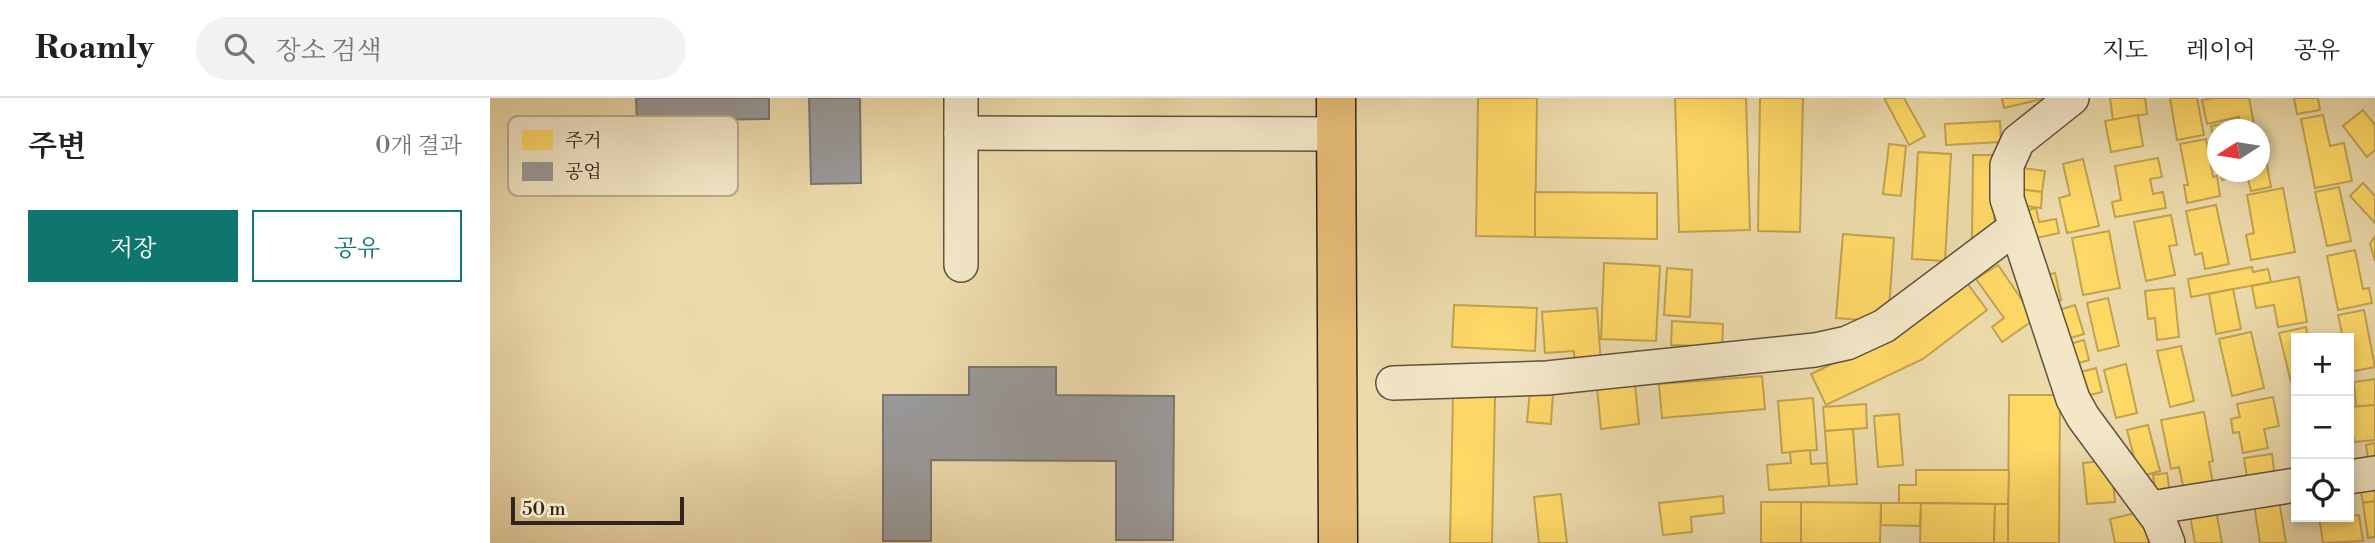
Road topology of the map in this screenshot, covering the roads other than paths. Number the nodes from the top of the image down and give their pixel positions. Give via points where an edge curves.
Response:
1 (961, 98) edge
2 (2072, 98) edge
3 (1336, 116) edge
4 (961, 133) junction
5 (2016, 227) junction
6 (961, 265) dead end
7 (1393, 383) dead end
8 (2375, 473) edge
9 (2354, 476) edge
10 (2291, 486) edge
11 (2164, 531) edge
12 (1338, 543) edge

1 - 4 street
2 - 5 street via 2018,141 2007,165 2007,200
3 - 4 street
3 - 12 main road
4 - 6 street
5 - 7 street via 1884,326 1846,343 1547,378
5 - 11 street via 2073,399
8 - 9 street
10 - 11 street via 2163,506

